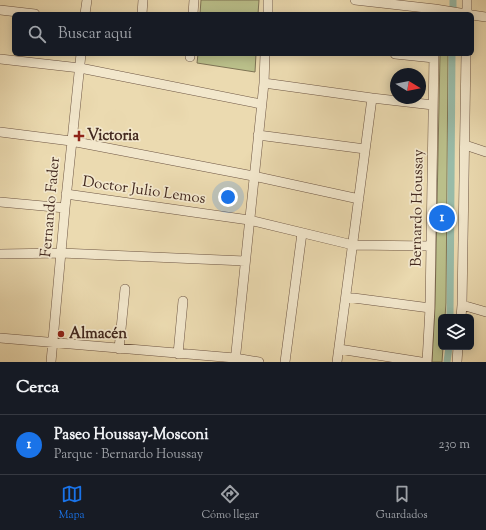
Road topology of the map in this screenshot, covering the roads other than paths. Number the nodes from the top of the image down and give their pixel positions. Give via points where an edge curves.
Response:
1 (87, 0) edge
2 (143, 0) edge
3 (194, 0) edge
4 (268, 0) edge
5 (355, 0) edge
6 (467, 0) edge
7 (435, 8) edge
8 (0, 10) edge
9 (17, 12) edge
10 (85, 12) edge
11 (142, 12) edge
12 (193, 12) edge
13 (268, 12) edge
14 (454, 12) edge
15 (460, 12) edge
16 (474, 15) edge
17 (486, 17) edge
18 (81, 56) edge
19 (265, 56) edge
20 (434, 56) edge
21 (466, 56) edge
22 (0, 59) edge
23 (80, 68) junction
24 (264, 84) junction
25 (372, 98) junction
26 (261, 104) junction
27 (433, 105) junction
28 (0, 132) edge
29 (258, 135) junction
30 (71, 141) junction
31 (464, 145) junction
32 (365, 149) junction
33 (486, 152) edge
34 (253, 176) junction
35 (66, 194) junction
36 (359, 199) junction
37 (0, 202) edge
38 (65, 208) junction
39 (249, 220) junction
40 (302, 233) junction
41 (353, 245) junction
42 (431, 246) junction
43 (61, 253) junction
44 (0, 254) edge
45 (245, 261) junction
46 (125, 289) dead end
47 (346, 297) junction
48 (183, 301) dead end
49 (462, 305) junction
50 (430, 308) junction
51 (486, 312) edge
52 (461, 314) edge
53 (0, 338) edge
54 (53, 343) junction
55 (119, 349) junction
56 (339, 349) junction
57 (458, 350) edge
58 (178, 354) junction
59 (235, 360) edge
60 (51, 362) edge
61 (259, 362) edge
62 (285, 362) edge
63 (338, 362) edge
64 (421, 362) edge
65 (427, 362) edge
66 (457, 362) edge

1 - 10 street
2 - 11 street
3 - 12 street
4 - 13 street
5 - 7 street
6 - 15 street
7 - 14 street
8 - 9 street
16 - 17 street
18 - 23 street, Fernando Fader
19 - 24 street
20 - 27 street, Bernardo Houssay
21 - 31 street
22 - 23 street
23 - 26 street
23 - 30 street, Fernando Fader
24 - 25 street
24 - 26 street
25 - 27 street
25 - 32 street
26 - 29 street
27 - 42 street, Bernardo Houssay
28 - 30 street
29 - 32 street
29 - 34 street
30 - 34 street
30 - 35 street, Fernando Fader
31 - 33 street
31 - 49 street
32 - 36 street
34 - 36 street
34 - 39 street
35 - 38 street, Fernando Fader
35 - 39 street, Doctor Julio Lemos
36 - 41 street
37 - 38 street
38 - 43 street, Fernando Fader
39 - 40 street, Doctor Julio Lemos
39 - 45 street
40 - 41 street, Doctor Julio Lemos
40 - 62 street
41 - 42 street, Doctor Julio Lemos
41 - 47 street
42 - 50 street, Bernardo Houssay
43 - 44 street
43 - 45 street
43 - 54 street, Fernando Fader
45 - 59 street
46 - 55 street
47 - 50 street
47 - 56 street
48 - 58 street
49 - 51 street
49 - 52 street
50 - 65 street, Bernardo Houssay
53 - 54 street
54 - 55 street
54 - 60 street, Fernando Fader
55 - 58 street
56 - 63 street
56 - 64 street
57 - 66 street
58 - 59 street
59 - 61 street

